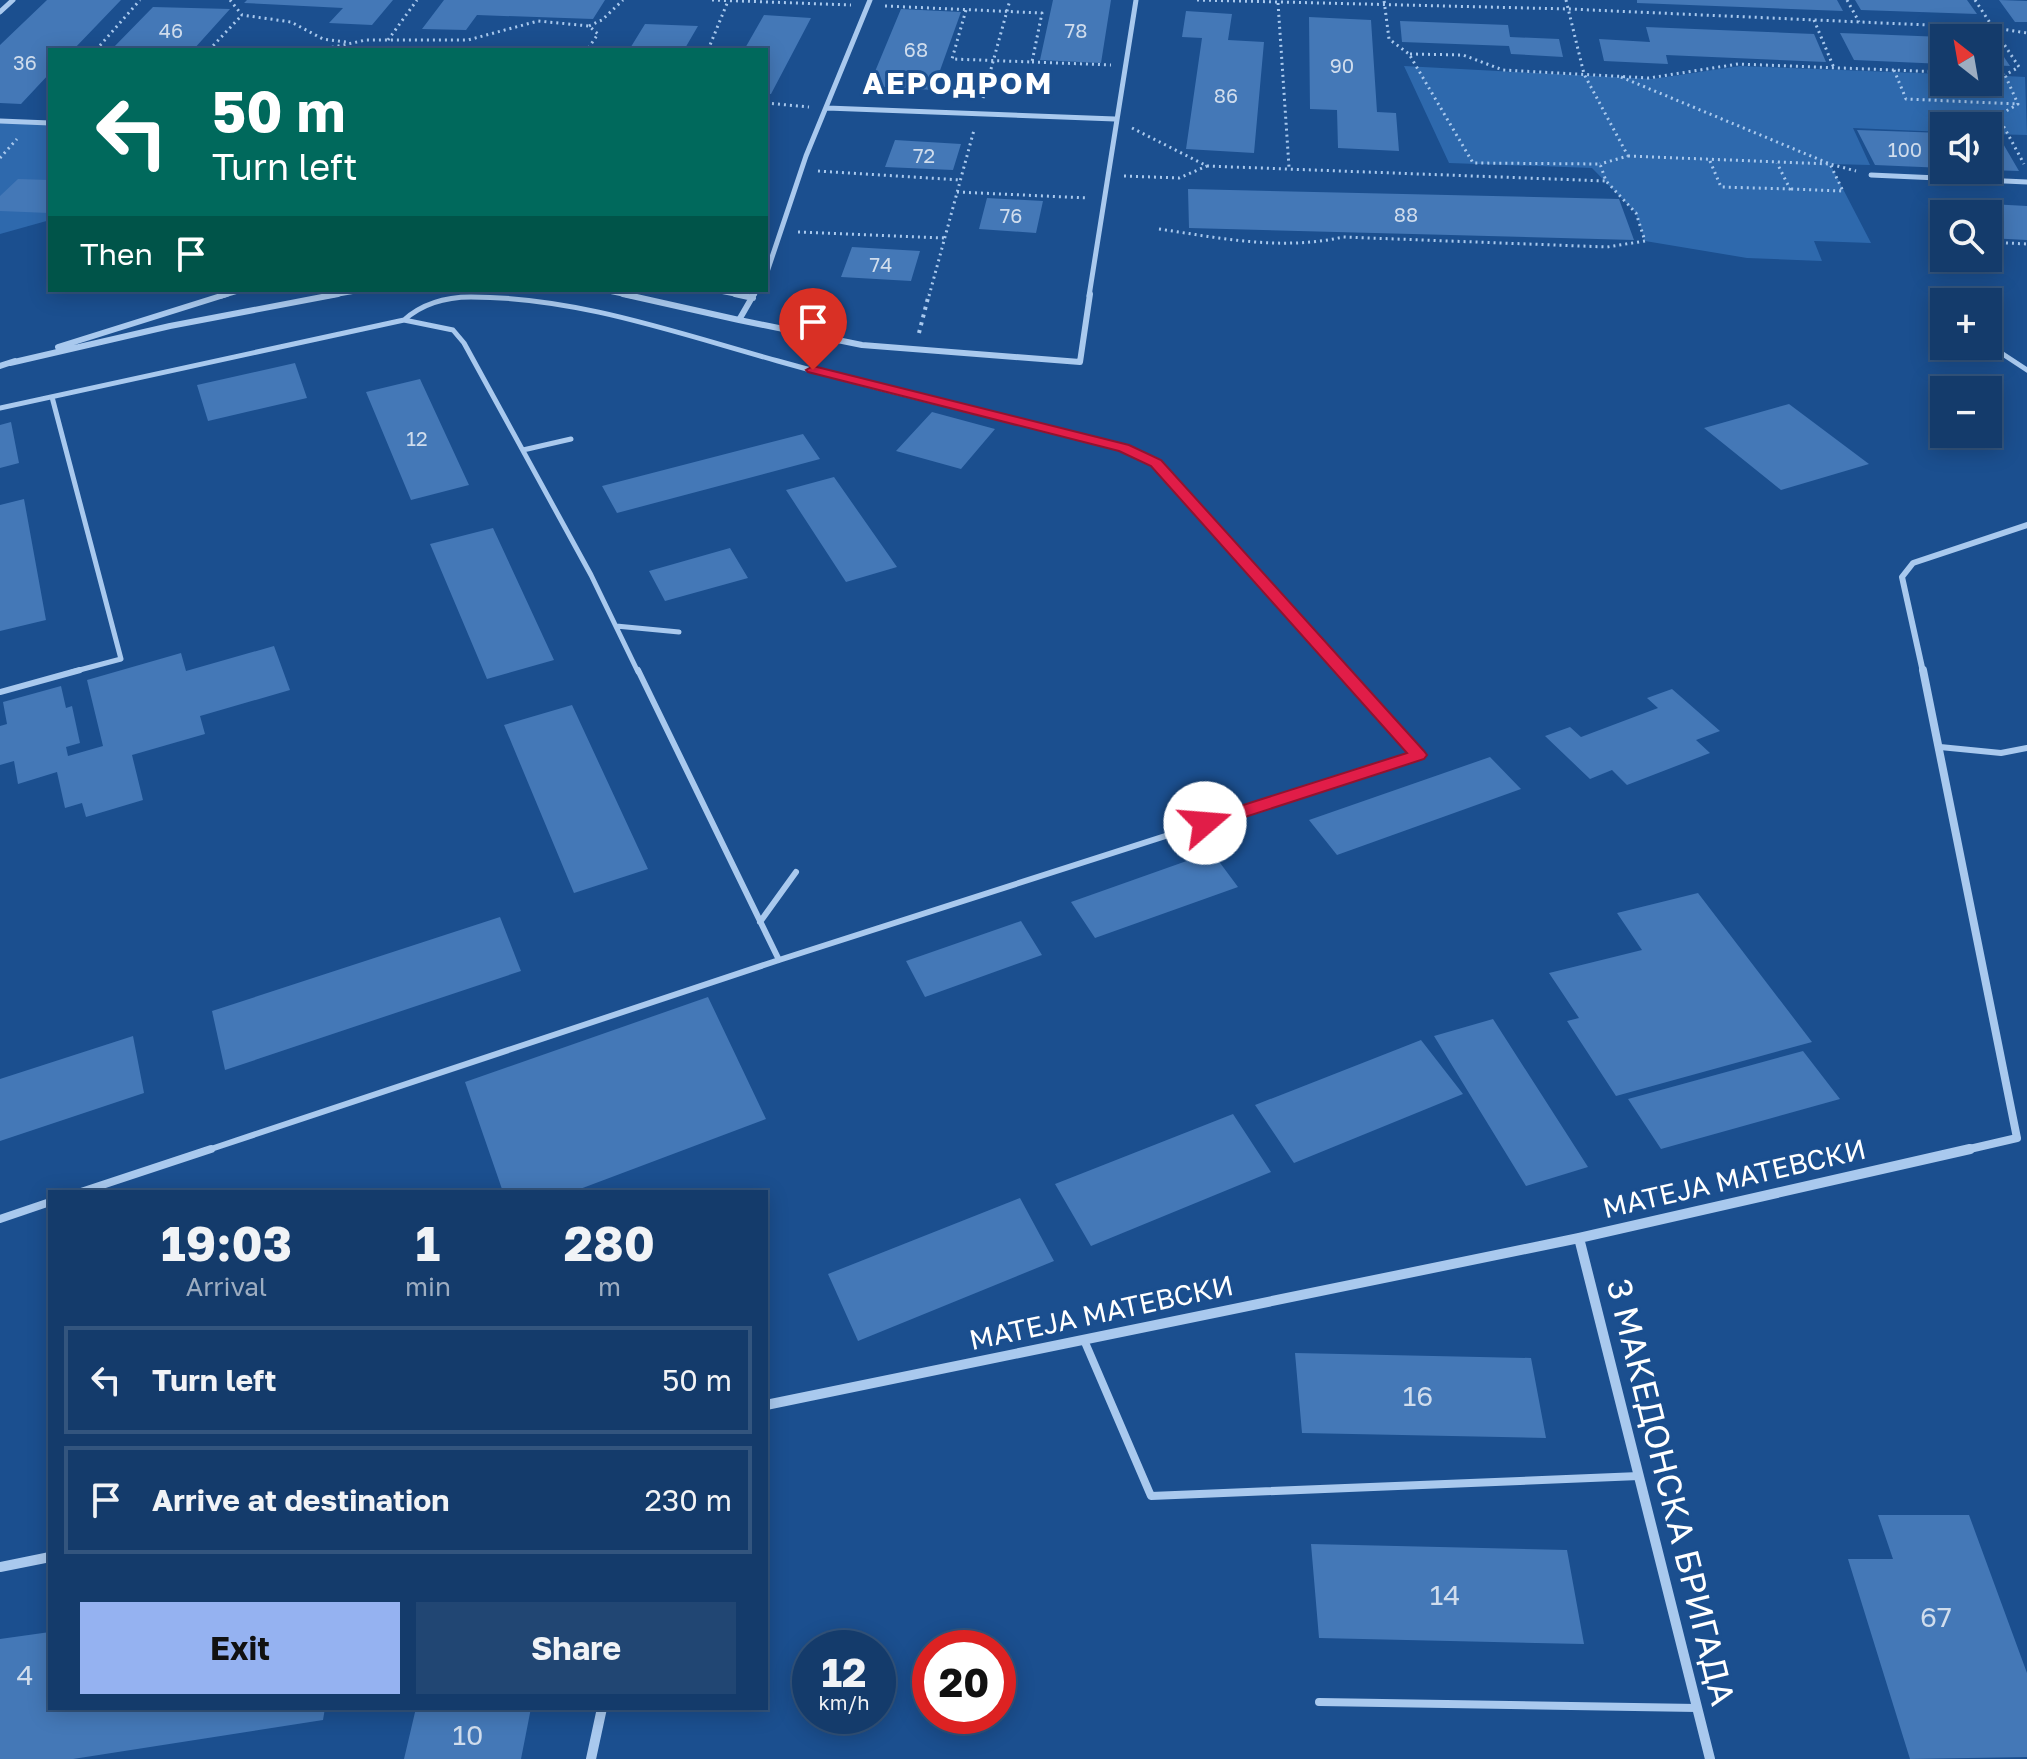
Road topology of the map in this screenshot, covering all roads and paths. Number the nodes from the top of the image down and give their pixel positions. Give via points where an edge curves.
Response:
1 (13, 0) edge
2 (140, 0) edge
3 (230, 0) edge
4 (417, 0) edge
5 (623, 0) edge
6 (712, 0) edge
7 (1010, 0) edge
8 (1136, 0) edge
9 (1197, 0) edge
10 (1566, 0) edge
11 (1847, 0) edge
12 (1975, 0) edge
13 (728, 1) edge
14 (869, 3) edge
15 (1278, 3) junction
16 (1384, 3) edge
17 (1569, 9) junction
18 (966, 10) junction
19 (0, 12) edge
20 (1007, 12) junction
21 (242, 15) junction
22 (1814, 20) junction
23 (1859, 22) junction
24 (1992, 24) edge
25 (1930, 25) edge
26 (589, 26) junction
27 (2002, 29) edge
28 (2027, 33) edge
29 (2002, 39) edge
30 (387, 40) junction
31 (351, 43) junction
32 (98, 48) edge
33 (211, 48) edge
34 (329, 48) edge
35 (589, 48) edge
36 (709, 48) edge
37 (1409, 54) junction
38 (993, 61) junction
39 (1032, 62) junction
40 (1125, 65) junction
41 (1834, 68) junction
42 (1894, 70) junction
43 (1930, 71) edge
44 (1584, 74) junction
45 (1616, 75) junction
46 (2002, 75) edge
47 (2005, 75) junction
48 (768, 103) edge
49 (2018, 104) junction
50 (827, 108) junction
51 (978, 114) junction
52 (1115, 119) junction
53 (0, 121) edge
54 (48, 123) edge
55 (1628, 156) junction
56 (1710, 161) junction
57 (1776, 163) junction
58 (1600, 164) junction
59 (1830, 164) junction
60 (1207, 166) junction
61 (1289, 167) junction
62 (2027, 168) edge
63 (801, 170) junction
64 (1107, 175) junction
65 (1871, 175) joint
66 (960, 180) junction
67 (1606, 181) junction
68 (2027, 182) edge
69 (1790, 189) junction
70 (957, 192) junction
71 (1103, 199) junction
72 (1159, 229) dead end
73 (780, 231) junction
74 (945, 238) junction
75 (2002, 243) edge
76 (2027, 244) edge
77 (768, 269) edge
78 (235, 292) edge
79 (350, 292) edge
80 (613, 292) edge
81 (724, 292) edge
82 (756, 292) edge
83 (753, 298) junction
84 (404, 320) junction
85 (739, 320) junction
86 (915, 349) junction
87 (2002, 354) edge
88 (10, 363) junction
89 (0, 366) edge
90 (2027, 370) edge
91 (52, 397) junction
92 (0, 408) edge
93 (571, 439) dead end
94 (523, 450) junction
95 (2027, 525) edge
96 (616, 626) junction
97 (679, 632) dead end
98 (0, 692) edge
99 (1940, 747) junction
100 (2027, 748) edge
101 (796, 872) dead end
102 (760, 922) junction
103 (779, 960) junction
104 (2022, 1137) edge
105 (87, 1190) edge
106 (48, 1203) edge
107 (0, 1219) edge
108 (1579, 1238) junction
109 (1084, 1340) junction
110 (768, 1405) edge
111 (1639, 1476) junction
112 (48, 1557) edge
113 (0, 1567) edge
114 (1319, 1702) dead end
115 (1697, 1708) junction
116 (602, 1710) edge
117 (591, 1759) edge
118 (1710, 1759) edge

1 - 19 street
2 - 32 path
3 - 21 path
4 - 30 path
5 - 26 path
6 - 13 path
7 - 20 path
8 - 40 street
9 - 15 path
10 - 17 path
11 - 23 path
12 - 24 path
13 - 14 path
13 - 36 path
14 - 18 path
14 - 50 street
15 - 16 path
15 - 61 path
16 - 17 path
16 - 37 path via 1389,39
17 - 22 path
17 - 44 path
18 - 20 path
18 - 38 path via 952,59
20 - 38 path
20 - 39 path via 1042,13
21 - 31 path via 291,22 323,39
21 - 33 path
22 - 23 path
22 - 41 path
23 - 25 path
26 - 30 path via 538,21 456,42
26 - 35 path via 598,34
27 - 28 path
29 - 47 path via 2019,67
30 - 31 path
31 - 34 path
37 - 44 path via 1463,55 1503,70
37 - 58 path via 1473,163
38 - 39 path
38 - 51 path
39 - 40 path
40 - 52 street
41 - 42 path
41 - 45 path via 1738,64 1649,78
42 - 43 path
42 - 49 path via 1906,99
44 - 45 path
44 - 55 path
45 - 59 path
46 - 47 path
47 - 49 path
48 - 50 path
49 - 62 path via 1998,116
50 - 51 street
50 - 63 street
51 - 52 street
51 - 66 path
52 - 60 path
52 - 64 street
53 - 54 street
55 - 56 path
55 - 58 path
56 - 57 path
56 - 69 path via 1721,187
57 - 59 path
57 - 69 path
58 - 67 path
59 - 65 path
59 - 69 path via 1843,191
60 - 61 path
60 - 64 path via 1179,178
61 - 67 path
63 - 66 path
63 - 73 street
64 - 71 street
65 - 68 street
66 - 70 path
67 - 72 path via 1636,213 1645,241 1607,247 1343,237 1323,244
70 - 71 path
70 - 74 path
71 - 86 street via 1080,362
73 - 74 path
73 - 77 street
74 - 86 path
75 - 76 path
78 - 88 street
79 - 88 street
80 - 85 street
81 - 83 street
82 - 83 street
83 - 85 street
84 - 91 lane
84 - 94 lane via 453,330
84 - 103 lane via 429,302 468,297 561,306 1124,448 1156,463 1418,755
85 - 86 street via 811,337
87 - 90 lane
88 - 89 street
91 - 92 lane
91 - 98 lane via 121,659
93 - 94 lane
94 - 96 lane
95 - 99 street, МАТЕЈА МАТЕВСКИ via 1913,563 1902,577
96 - 97 lane
96 - 102 lane
99 - 100 lane via 2001,753
99 - 104 street, МАТЕЈА МАТЕВСКИ
101 - 102 lane
102 - 103 lane
103 - 105 lane
104 - 108 street, МАТЕЈА МАТЕВСКИ
106 - 107 lane
108 - 109 street, МАТЕЈА МАТЕВСКИ
108 - 111 street, 3 МАКЕДОНСКА БРИГАДА
109 - 110 street, МАТЕЈА МАТЕВСКИ
109 - 111 lane via 1151,1496
111 - 115 street, 3 МАКЕДОНСКА БРИГАДА
112 - 113 street
114 - 115 lane
115 - 118 street, 3 МАКЕДОНСКА БРИГАДА
116 - 117 street

